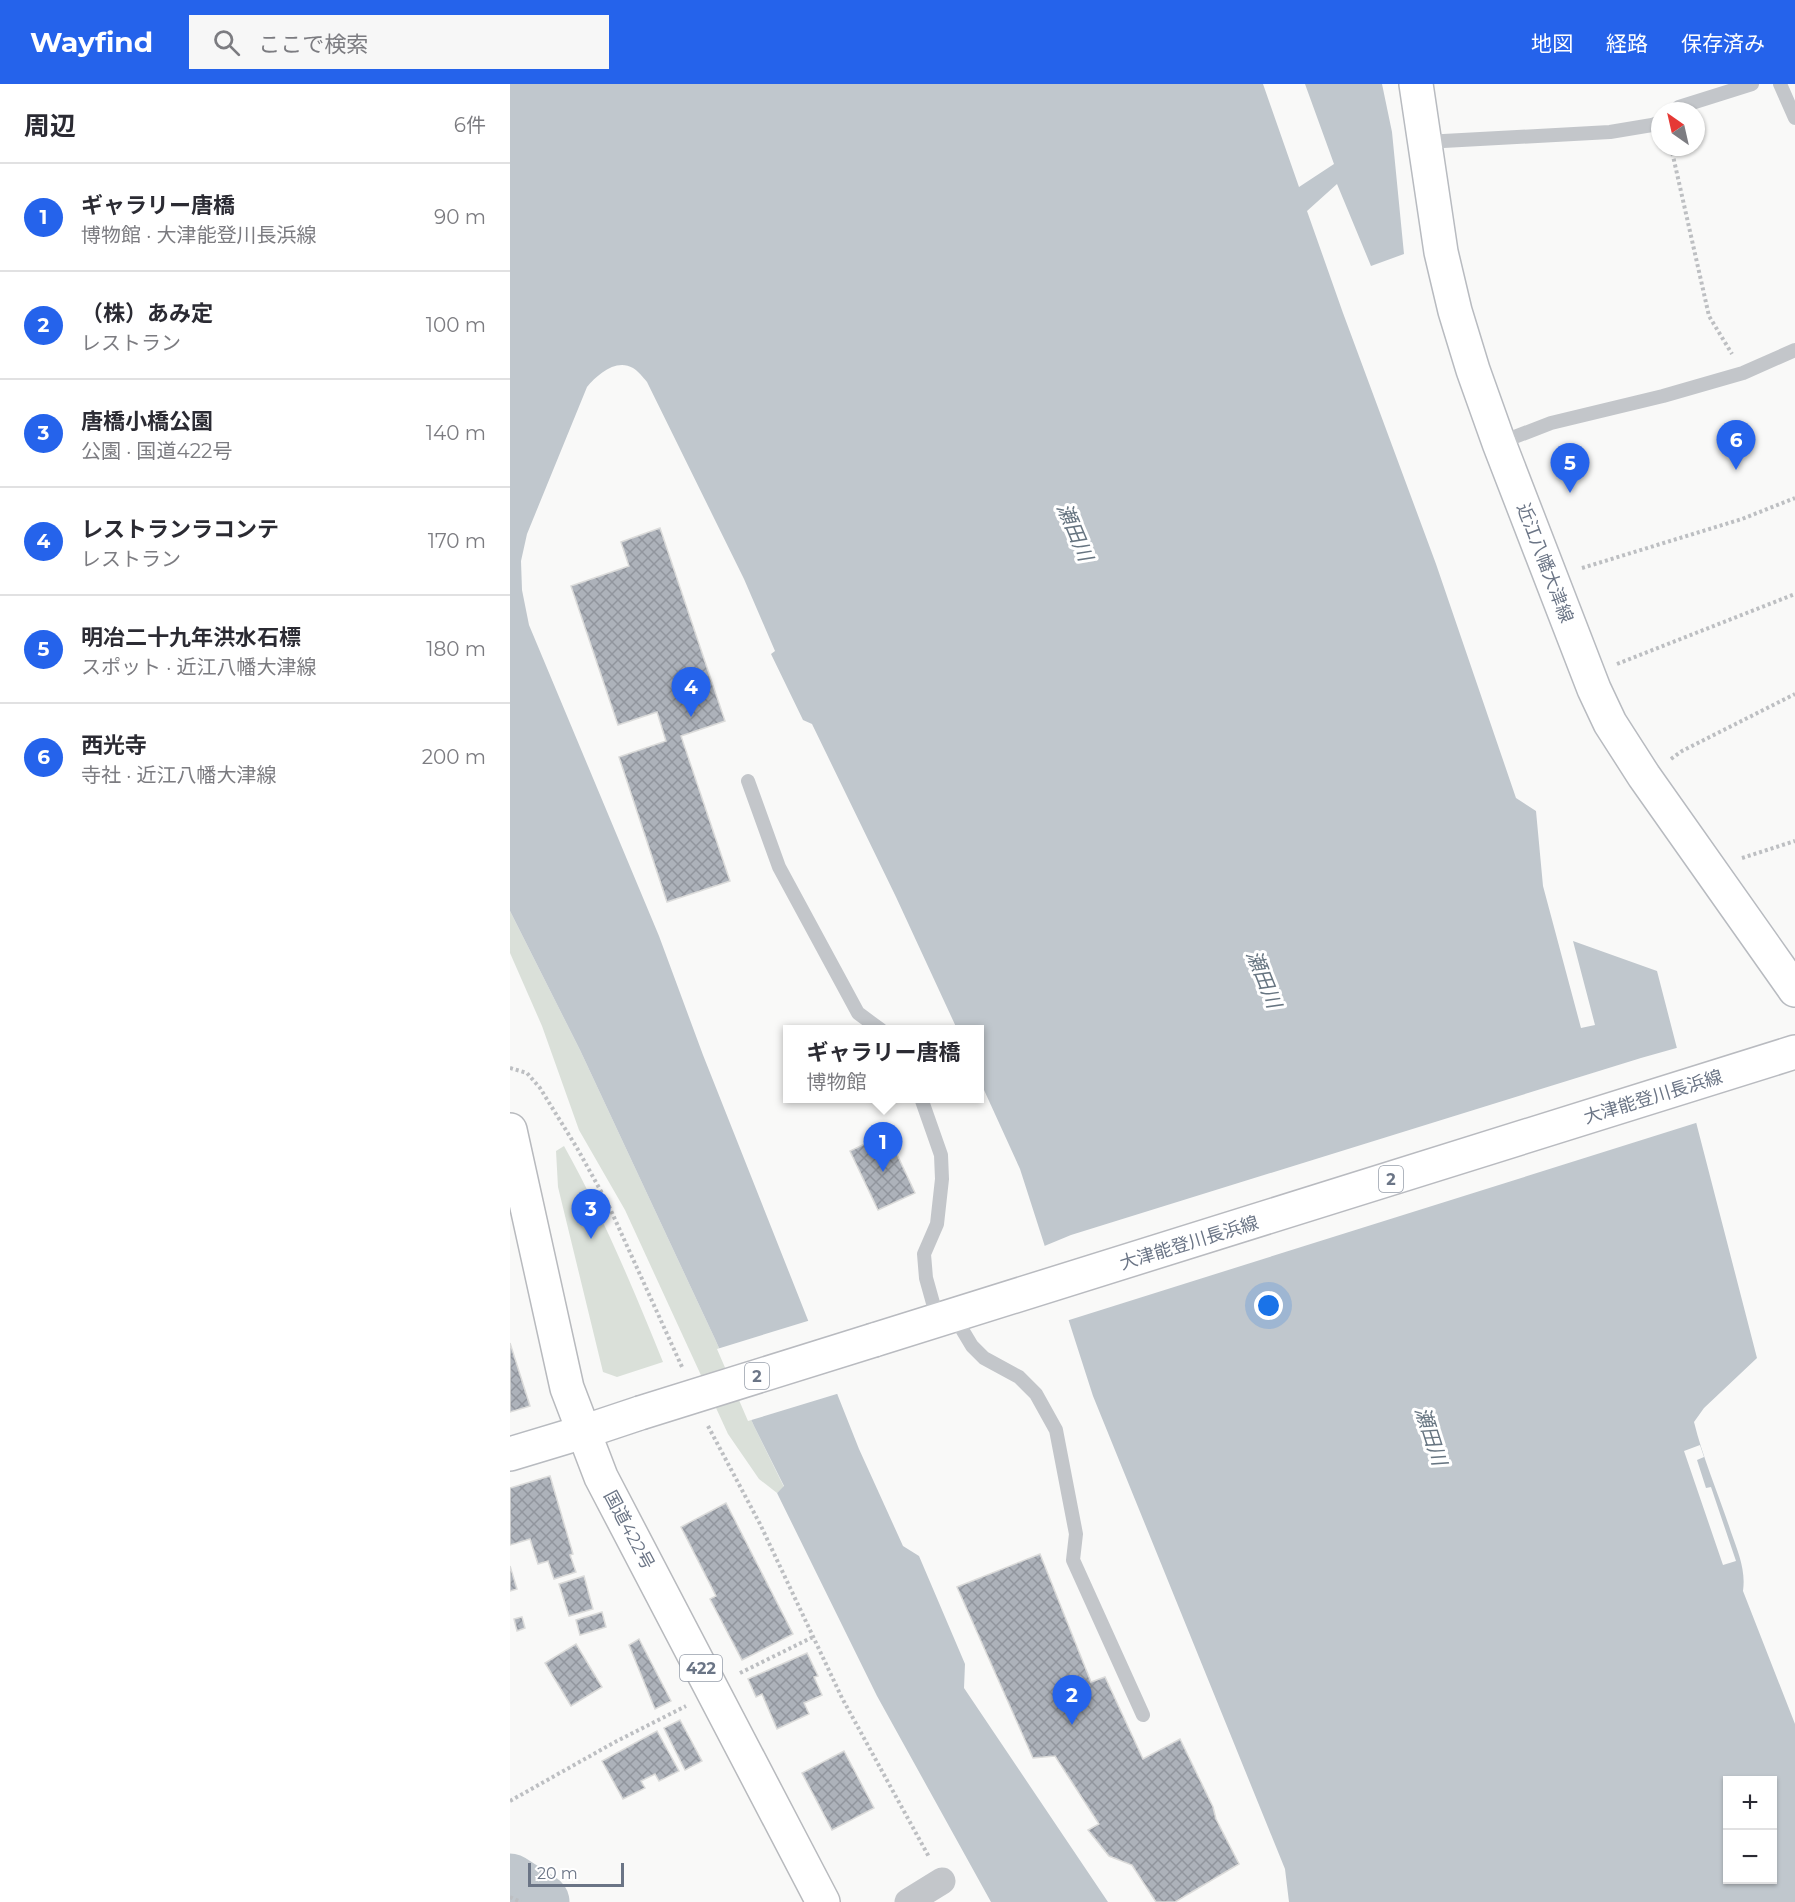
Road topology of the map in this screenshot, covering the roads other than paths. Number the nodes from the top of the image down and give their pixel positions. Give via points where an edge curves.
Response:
1 (1416, 84) edge
2 (1752, 84) edge
3 (1779, 84) edge
4 (1695, 102) edge
5 (1795, 118) edge
6 (1651, 125) edge
7 (1425, 142) junction
8 (1795, 350) edge
9 (1499, 443) junction
10 (748, 781) dead end
11 (1795, 990) edge
12 (875, 1025) edge
13 (1788, 1054) edge
14 (923, 1103) edge
15 (510, 1130) edge
16 (946, 1318) junction
17 (583, 1432) junction
18 (510, 1454) edge
19 (1143, 1715) dead end
20 (942, 1881) road end
21 (823, 1902) edge
22 (908, 1902) edge

1 - 7 main road, 近江八幡大津線
2 - 4 lane
3 - 5 lane
6 - 7 lane via 1610,132
7 - 9 main road, 近江八幡大津線 via 1441,252 1455,311
8 - 9 lane via 1743,373 1551,423
9 - 11 main road, 近江八幡大津線 via 1610,723
10 - 12 lane via 784,877 858,1013
13 - 16 main road, 大津能登川長浜線 / 2
14 - 16 lane via 941,1155 942,1179 937,1224 924,1254 926,1278
15 - 17 main road, 国道422号 / 422 via 567,1388
16 - 17 main road, 大津能登川長浜線 / 2, bridge
16 - 19 lane via 984,1358 1019,1377 1035,1394 1056,1430 1076,1534 1073,1560
17 - 18 main road, 大津能登川長浜線
17 - 21 main road, 国道422号 / 422 via 601,1477
20 - 22 street

